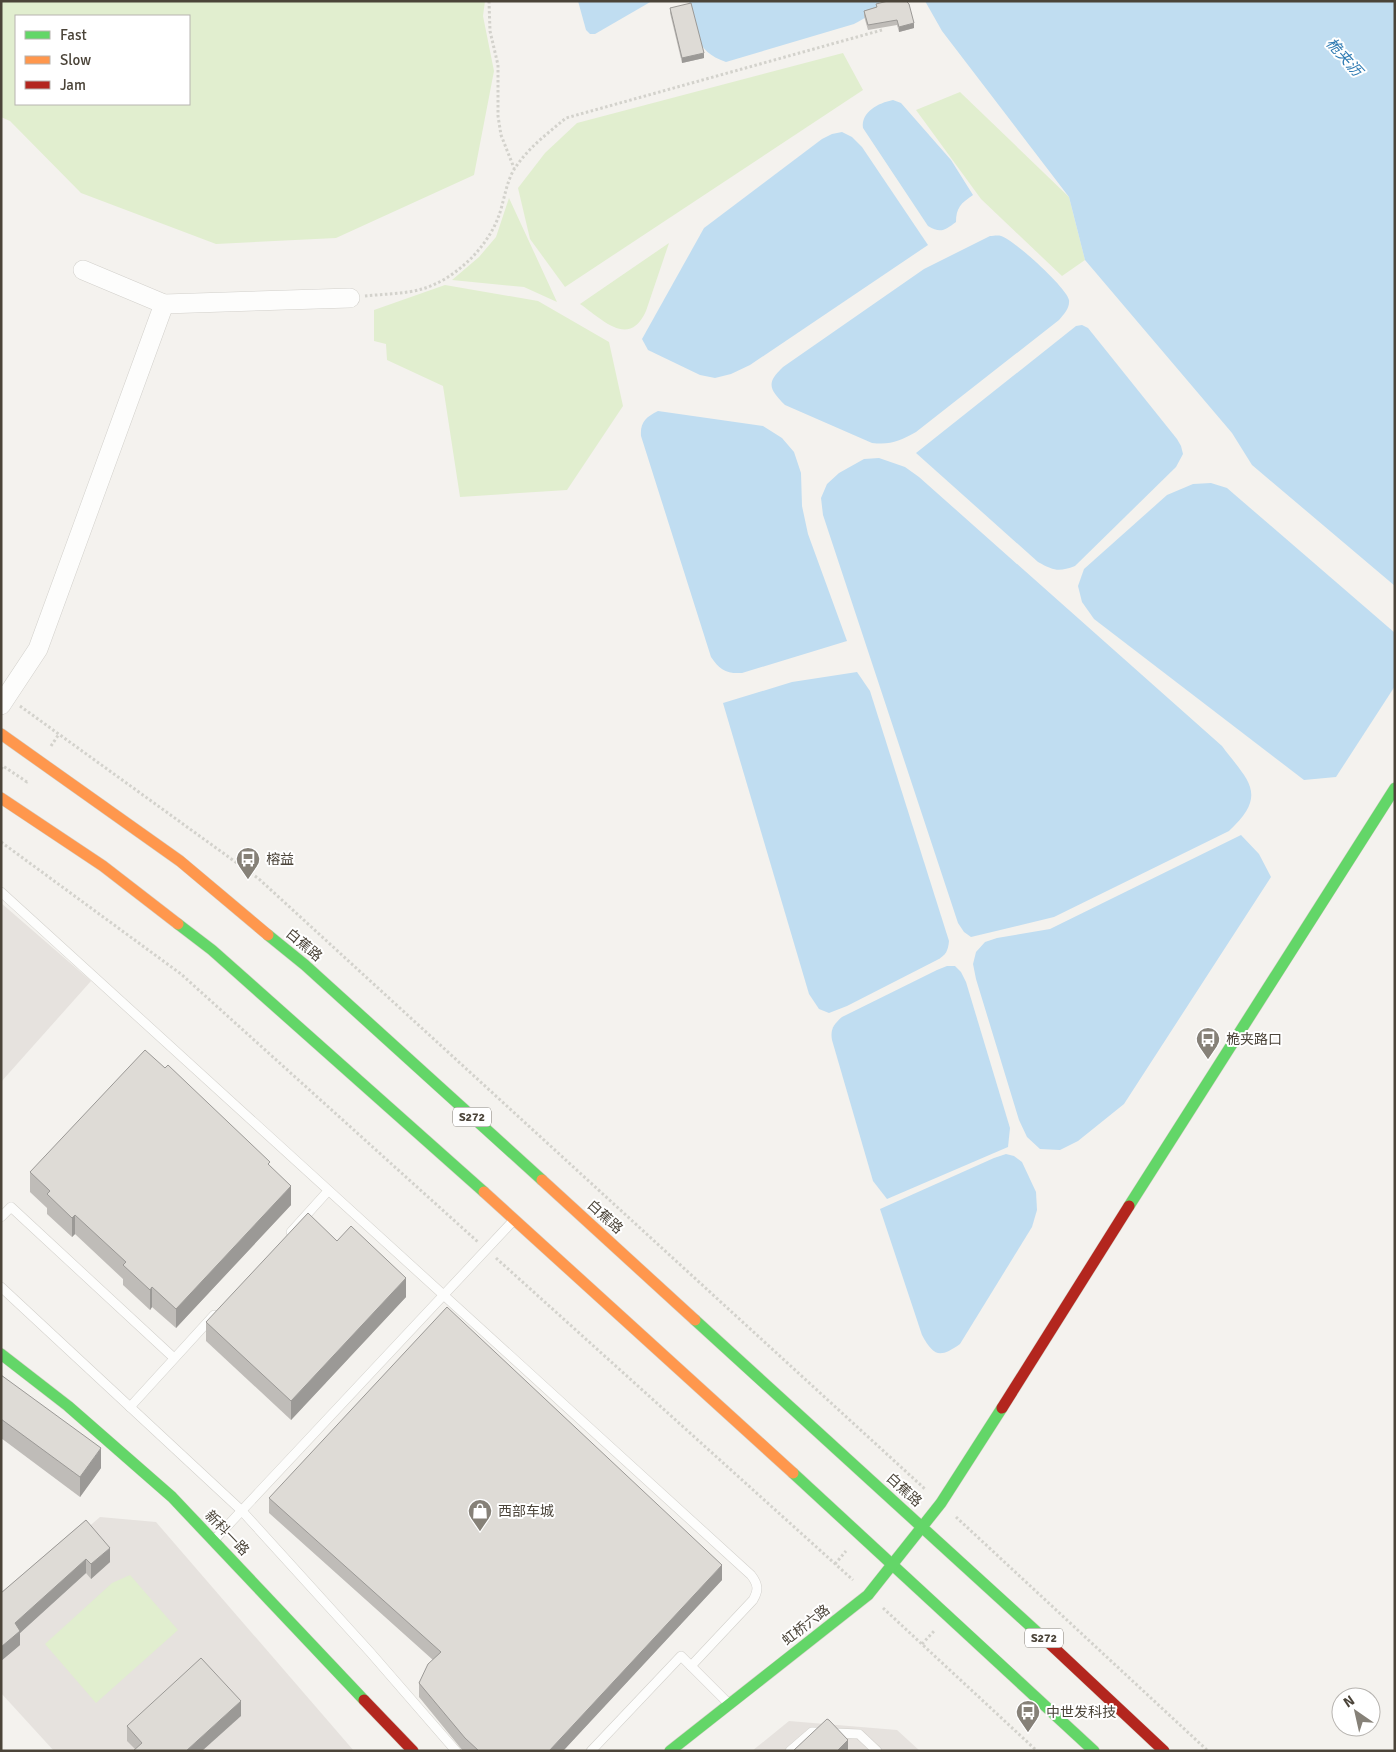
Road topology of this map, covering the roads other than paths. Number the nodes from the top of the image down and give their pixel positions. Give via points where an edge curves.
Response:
1 (83, 270) dead end
2 (350, 298) road end
3 (164, 304) junction
4 (4, 701) edge
5 (1, 734) edge
6 (1395, 788) edge
7 (1, 798) edge
8 (2, 894) edge
9 (328, 1191) junction
10 (1, 1217) edge
11 (514, 1219) junction
12 (281, 1242) edge
13 (1, 1287) edge
14 (442, 1295) junction
15 (221, 1307) edge
16 (1, 1354) edge
17 (174, 1358) junction
18 (130, 1407) junction
19 (242, 1511) junction
20 (922, 1526) junction
21 (214, 1541) junction
22 (893, 1564) junction
23 (691, 1666) junction
24 (729, 1704) junction
25 (413, 1751) edge
26 (456, 1751) edge
27 (591, 1751) edge
28 (670, 1751) edge
29 (790, 1751) edge
30 (877, 1751) edge
31 (1094, 1751) edge
32 (1164, 1751) edge

1 - 3 street
2 - 3 street
3 - 4 street via 38,649
5 - 20 main road, 白蕉路 / S272 via 180,861 305,965
6 - 20 main road, 虹桥六路 via 940,1503
7 - 11 main road via 103,866 212,950
8 - 9 lane
9 - 12 lane
9 - 14 lane
10 - 17 lane via 11,1207
11 - 14 lane
11 - 22 main road
13 - 18 lane
14 - 19 lane
14 - 23 lane via 755,1580 757,1593 753,1600
15 - 17 lane
16 - 21 main road, 新科一路 via 68,1406 172,1497
17 - 18 lane
18 - 19 lane
19 - 21 lane
19 - 26 lane
20 - 22 main road, 虹桥六路
20 - 32 main road, 白蕉路 / S272
21 - 25 main road, 新科一路
22 - 24 main road, 虹桥六路 via 868,1594
22 - 31 main road
23 - 24 lane
23 - 27 lane via 681,1656
24 - 28 main road, 虹桥六路 via 686,1742
29 - 30 lane via 812,1732 859,1734

